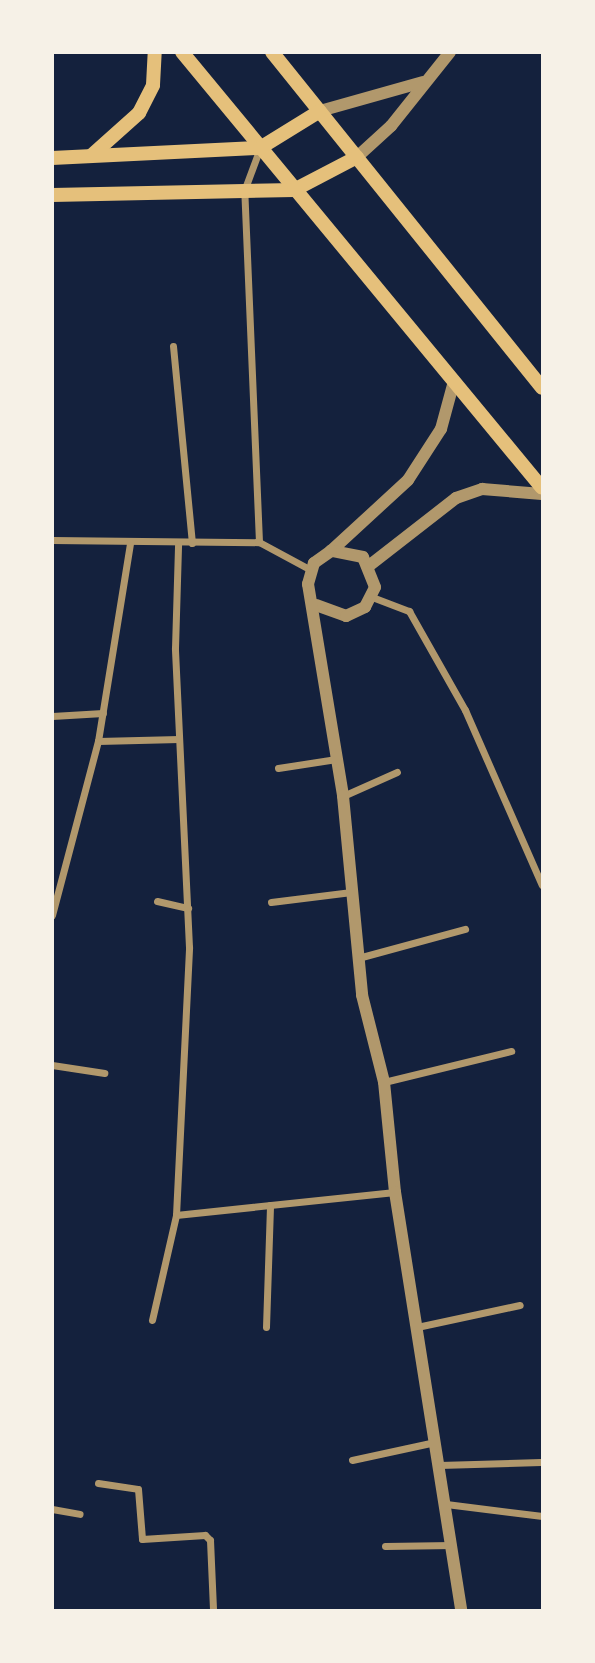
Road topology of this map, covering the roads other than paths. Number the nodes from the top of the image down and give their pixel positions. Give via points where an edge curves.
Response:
1 (155, 52) edge
2 (181, 52) edge
3 (272, 52) edge
4 (450, 52) edge
5 (423, 82) junction
6 (320, 111) junction
7 (260, 148) junction
8 (89, 157) junction
9 (357, 157) junction
10 (52, 158) edge
11 (294, 190) junction
12 (244, 191) junction
13 (52, 195) edge
14 (173, 346) dead end
15 (454, 381) junction
16 (542, 388) edge
17 (542, 488) edge
18 (542, 494) edge
19 (52, 540) edge
20 (130, 542) junction
21 (259, 542) junction
22 (192, 543) junction
23 (178, 544) junction
24 (331, 551) junction
25 (370, 565) junction
26 (311, 570) junction
27 (372, 597) junction
28 (316, 605) junction
29 (103, 713) junction
30 (52, 716) edge
31 (179, 739) junction
32 (98, 741) junction
33 (336, 759) junction
34 (278, 768) dead end
35 (397, 772) dead end
36 (343, 796) junction
37 (540, 870) edge
38 (542, 885) edge
39 (351, 892) junction
40 (157, 901) dead end
41 (271, 902) dead end
42 (188, 908) junction
43 (52, 915) edge
44 (465, 929) dead end
45 (358, 958) junction
46 (511, 1051) dead end
47 (52, 1065) edge
48 (104, 1073) dead end
49 (384, 1082) junction
50 (394, 1192) junction
51 (270, 1205) junction
52 (176, 1215) junction
53 (520, 1305) dead end
54 (152, 1320) dead end
55 (266, 1327) dead end
56 (417, 1327) junction
57 (436, 1442) junction
58 (352, 1460) dead end
59 (541, 1462) dead end
60 (439, 1465) junction
61 (98, 1483) dead end
62 (446, 1504) junction
63 (52, 1509) edge
64 (80, 1514) dead end
65 (542, 1516) edge
66 (452, 1545) junction
67 (385, 1546) dead end
68 (214, 1611) edge
69 (461, 1611) edge

1 - 8 main road via 153,85 139,113
2 - 7 main road
3 - 6 main road
4 - 5 street
5 - 6 street
5 - 9 street via 391,126
6 - 7 main road
6 - 9 main road
7 - 8 main road
7 - 11 main road
7 - 12 street
8 - 10 main road
9 - 11 main road
9 - 16 main road
11 - 12 main road
11 - 15 main road
12 - 13 main road
12 - 21 street
14 - 22 street
15 - 17 main road
15 - 24 street via 441,429 408,480
18 - 25 street via 482,489 456,498
19 - 20 street
20 - 23 street
20 - 29 street
21 - 22 street
21 - 26 street
22 - 23 street
23 - 31 street
24 - 25 street via 353,551
24 - 26 street
25 - 27 street
26 - 28 street via 308,584
27 - 28 street via 346,616
27 - 37 street via 409,611 465,710
28 - 33 street
29 - 30 street
29 - 32 street
31 - 32 street
31 - 42 street
32 - 43 street
33 - 34 street
33 - 36 street
35 - 36 street
36 - 39 street
37 - 38 street
39 - 41 street
39 - 45 street
40 - 42 street
42 - 52 street
44 - 45 street
45 - 49 street
46 - 49 street
47 - 48 street
49 - 50 street
50 - 51 street
50 - 56 street
51 - 52 street
51 - 55 street
52 - 54 street
53 - 56 street
56 - 57 street
57 - 58 street
57 - 60 street
59 - 60 street
60 - 62 street
61 - 68 street via 138,1489 142,1539 205,1535 210,1540
62 - 65 street
62 - 66 street
63 - 64 street
66 - 67 street
66 - 69 street

